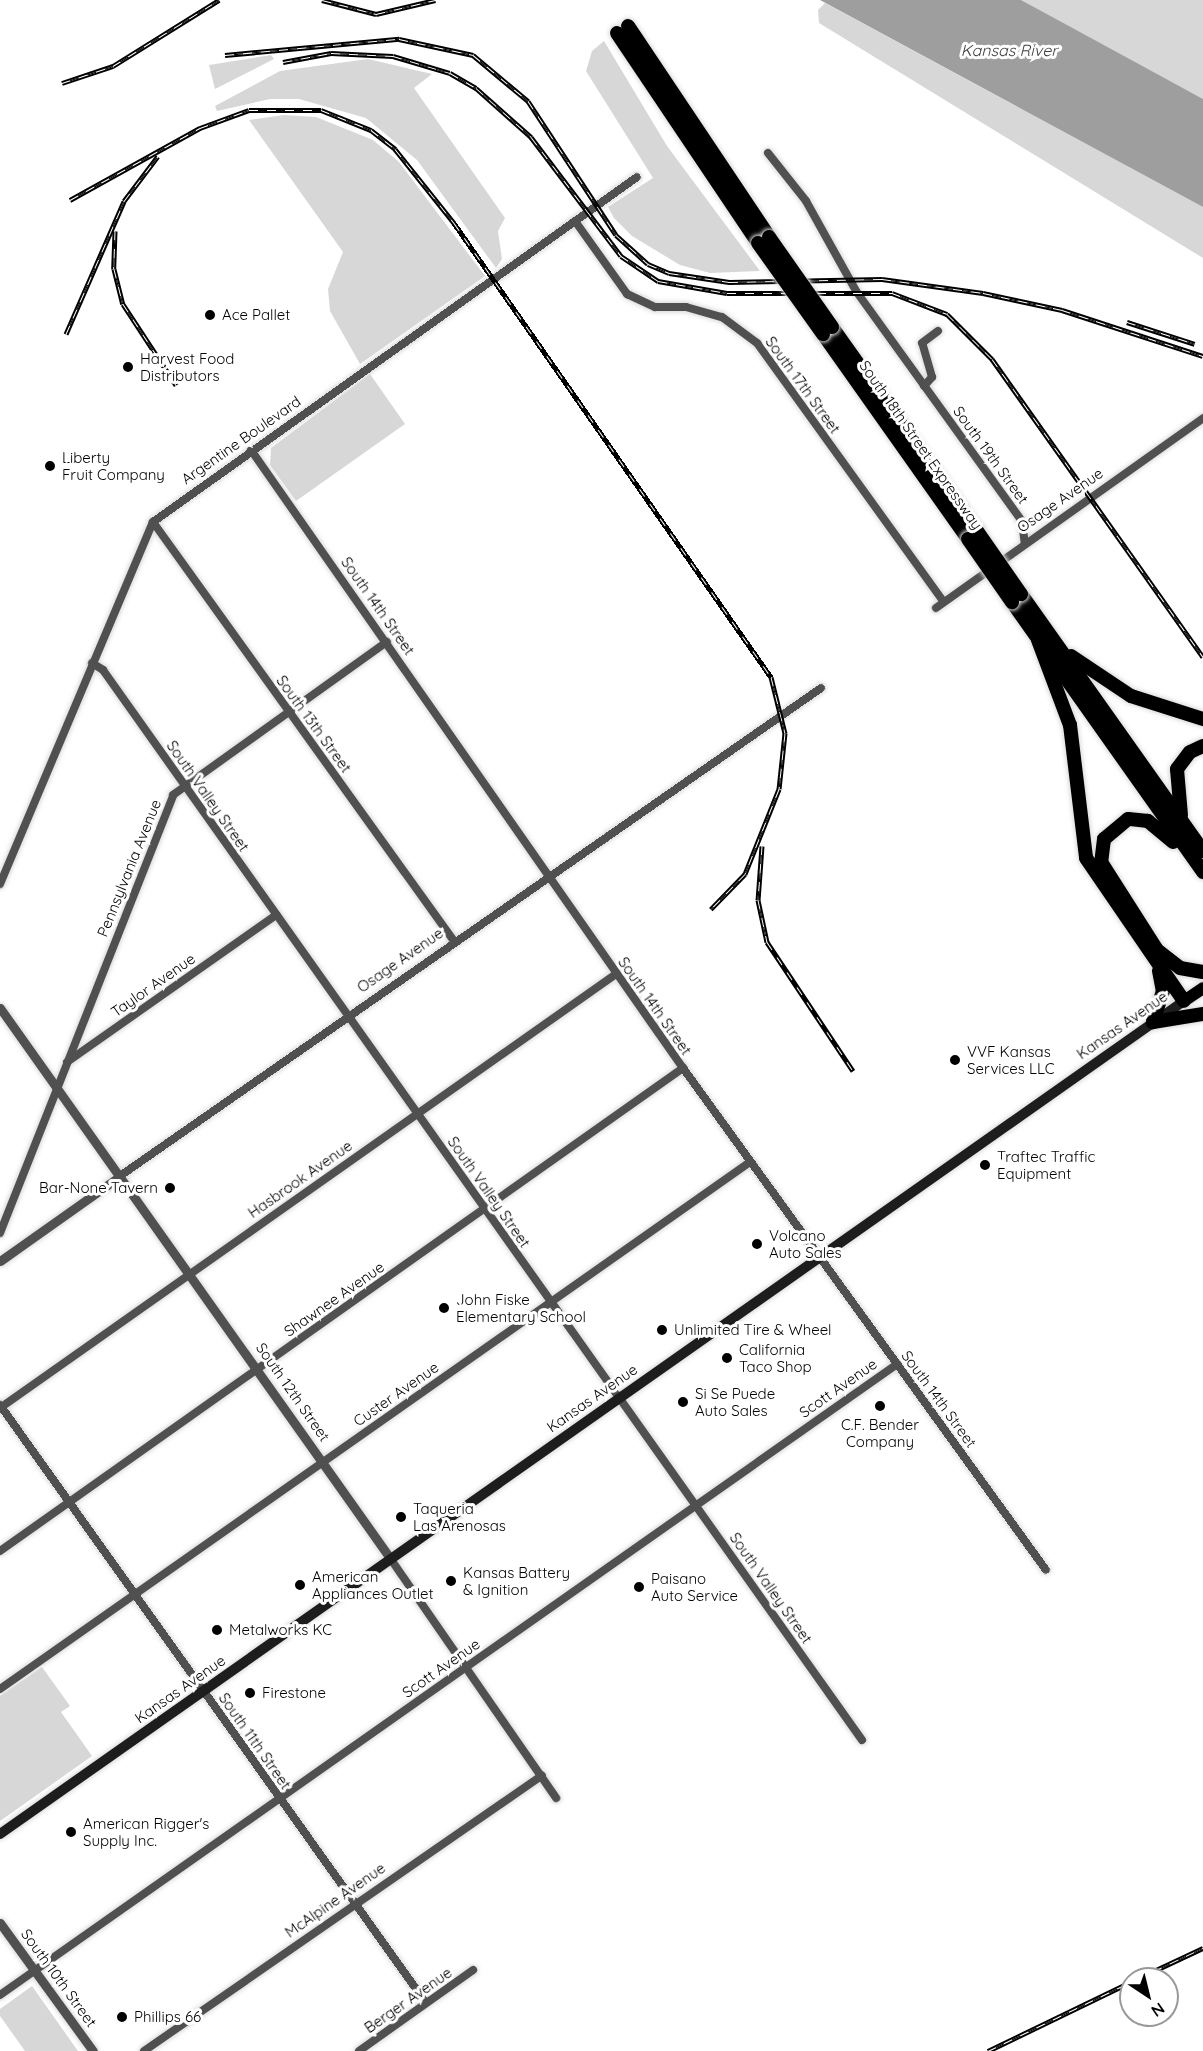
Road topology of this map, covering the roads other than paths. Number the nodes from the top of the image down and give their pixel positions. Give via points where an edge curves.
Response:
1 (623, 29) dead end
2 (768, 153) dead end
3 (637, 177) dead end
4 (574, 221) junction
5 (938, 331) dead end
6 (924, 386) junction
7 (1203, 418) edge
8 (251, 450) junction
9 (153, 522) junction
10 (1025, 544) junction
11 (1017, 598) junction
12 (944, 602) junction
13 (936, 608) dead end
14 (1038, 640) junction
15 (387, 642) junction
16 (1058, 645) junction
17 (92, 663) junction
18 (821, 688) dead end
19 (288, 712) junction
20 (1203, 719) edge
21 (1203, 746) edge
22 (184, 786) junction
23 (1183, 823) junction
24 (1198, 855) edge
25 (1203, 872) edge
26 (550, 876) junction
27 (0, 884) edge
28 (276, 915) junction
29 (454, 941) junction
30 (1158, 966) junction
31 (1203, 972) edge
32 (616, 974) junction
33 (1203, 988) edge
34 (1184, 1001) junction
35 (0, 1008) edge
36 (1203, 1014) edge
37 (347, 1016) junction
38 (1153, 1022) junction
39 (66, 1062) junction
40 (683, 1068) junction
41 (56, 1085) junction
42 (418, 1114) junction
43 (750, 1162) junction
44 (120, 1176) junction
45 (484, 1209) junction
46 (0, 1233) edge
47 (818, 1258) junction
48 (0, 1261) edge
49 (189, 1273) junction
50 (551, 1302) junction
51 (897, 1364) junction
52 (258, 1369) junction
53 (619, 1397) junction
54 (1, 1407) edge
55 (323, 1461) junction
56 (70, 1502) junction
57 (696, 1505) junction
58 (0, 1551) edge
59 (390, 1558) junction
60 (1046, 1570) dead end
61 (135, 1595) junction
62 (468, 1666) junction
63 (0, 1689) edge
64 (203, 1691) junction
65 (862, 1740) dead end
66 (542, 1775) junction
67 (279, 1798) junction
68 (556, 1798) dead end
69 (0, 1834) edge
70 (354, 1903) junction
71 (0, 1923) edge
72 (35, 1970) junction
73 (473, 1970) dead end
74 (0, 1995) edge
75 (426, 2003) junction
76 (93, 2051) edge
77 (144, 2051) edge
78 (359, 2051) edge

1 - 11 highway, South 18th Street Expressway, bridge via 764,240
2 - 6 street, South 19th Street via 806,201 849,279
3 - 4 street, Argentine Boulevard
4 - 8 street, Argentine Boulevard
4 - 12 street, South 17th Street via 627,294 656,306 722,317 757,343
5 - 6 street via 922,343 932,377
6 - 10 street, South 19th Street via 1022,521
7 - 10 street, Osage Avenue
8 - 9 street, Argentine Boulevard
8 - 15 street, South 14th Street
9 - 17 street
9 - 19 street, South 13th Street
10 - 12 street, Osage Avenue
11 - 14 highway, South 18th Street Expressway
11 - 16 highway, South 18th Street Expressway
12 - 13 street, Osage Avenue
14 - 24 highway, South 18th Street Expressway
14 - 30 highway via 1070,725 1086,858
15 - 19 street, Pennsylvania Avenue
15 - 26 street, South 14th Street
16 - 20 highway via 1121,691
16 - 23 highway, South 18th Street Expressway
17 - 22 street, South Valley Street via 103,670
17 - 27 street
18 - 26 street, Osage Avenue
19 - 22 street, Pennsylvania Avenue
19 - 29 street, South 13th Street
21 - 23 highway via 1190,752 1177,769
22 - 28 street, South Valley Street
22 - 39 street, Pennsylvania Avenue via 173,795
23 - 24 highway, South 18th Street Expressway
24 - 25 highway, South 18th Street Expressway
24 - 31 highway via 1159,827 1137,819 1110,830 1100,851 1105,875 1157,950 1180,968
26 - 29 street, Osage Avenue
26 - 32 street, South 14th Street
28 - 37 street, South Valley Street
28 - 39 street, Taylor Avenue
29 - 37 street, Osage Avenue
30 - 34 highway
30 - 38 highway via 1163,991
32 - 40 street, South 14th Street
32 - 42 street, Hasbrook Avenue
33 - 34 main road, Kansas Avenue
34 - 38 main road, Kansas Avenue
35 - 41 street, South 12th Street
36 - 38 highway
37 - 42 street, South Valley Street
37 - 44 street, Osage Avenue
38 - 47 main road, Kansas Avenue
39 - 41 street
40 - 43 street, South 14th Street
40 - 45 street, Shawnee Avenue
41 - 44 street, South 12th Street
41 - 46 street
42 - 45 street, South Valley Street
42 - 49 street, Hasbrook Avenue
43 - 47 street, South 14th Street
43 - 50 street, Custer Avenue
44 - 48 street, Osage Avenue
44 - 49 street, South 12th Street
45 - 50 street, South Valley Street
45 - 52 street, Shawnee Avenue
47 - 51 street, South 14th Street
47 - 53 main road, Kansas Avenue
49 - 52 street, South 12th Street
49 - 54 street, Hasbrook Avenue
50 - 53 street, South Valley Street
50 - 55 street, Custer Avenue
51 - 57 street, Scott Avenue
51 - 60 street, South 14th Street
52 - 55 street, South 12th Street
52 - 56 street, Shawnee Avenue
53 - 57 street, South Valley Street
53 - 59 main road, Kansas Avenue
54 - 56 street, South 11th Street
55 - 59 street, South 12th Street
55 - 61 street, Custer Avenue
56 - 58 street, Shawnee Avenue
56 - 61 street, South 11th Street
57 - 62 street, Scott Avenue
57 - 65 street, South Valley Street
59 - 62 street, South 12th Street
59 - 64 main road, Kansas Avenue
61 - 63 street, Custer Avenue
61 - 64 street, South 11th Street
62 - 66 street, South 12th Street
62 - 67 street, Scott Avenue
64 - 67 street, South 11th Street
64 - 69 main road, Kansas Avenue
66 - 68 street, South 12th Street
66 - 70 street, McAlpine Avenue
67 - 70 street, South 11th Street
67 - 72 street, Scott Avenue
70 - 75 street, South 11th Street
70 - 77 street, McAlpine Avenue
71 - 72 street, South 10th Street
72 - 74 street, Scott Avenue
72 - 76 street, South 10th Street
73 - 75 street, Berger Avenue
75 - 78 street, Berger Avenue

